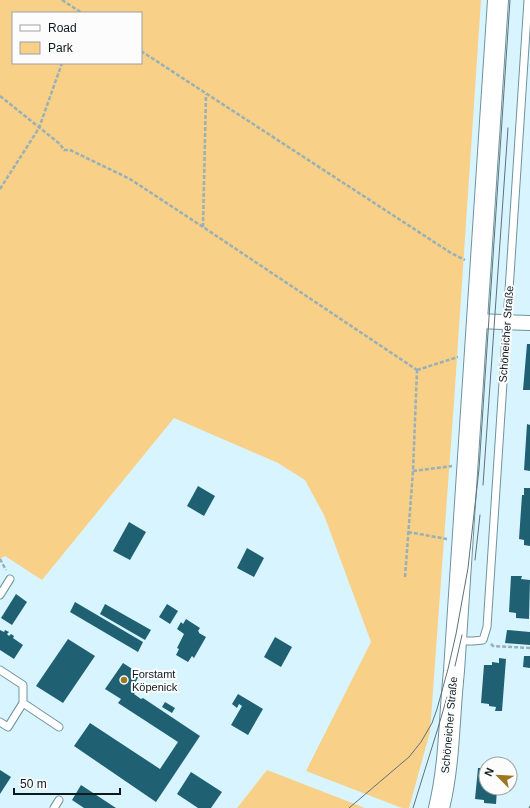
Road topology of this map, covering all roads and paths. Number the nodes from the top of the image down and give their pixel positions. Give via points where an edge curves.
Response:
1 (62, 0) edge
2 (498, 0) edge
3 (528, 0) edge
4 (79, 12) edge
5 (142, 52) edge
6 (62, 64) edge
7 (206, 94) junction
8 (0, 96) edge
9 (39, 128) junction
10 (0, 189) edge
11 (203, 227) junction
12 (451, 253) dead end
13 (476, 321) junction
14 (507, 322) junction
15 (530, 323) edge
16 (459, 357) dead end
17 (416, 370) junction
18 (452, 466) dead end
19 (413, 472) junction
20 (408, 532) junction
21 (448, 539) dead end
22 (405, 577) dead end
23 (10, 579) dead end
24 (0, 595) edge
25 (483, 640) junction
26 (456, 641) junction
27 (530, 648) edge
28 (0, 670) edge
29 (23, 703) junction
30 (0, 722) edge
31 (59, 727) dead end
32 (59, 800) dead end
33 (54, 808) edge
34 (439, 808) edge

1 - 4 path
2 - 13 main road, Schöneicher Straße
3 - 14 lane, Schöneicher Straße
5 - 7 path
6 - 9 path
7 - 11 path
7 - 12 path
8 - 9 path
9 - 10 path
9 - 11 path via 64,150 70,150 130,179
11 - 17 path
13 - 14 street
13 - 26 main road, Schöneicher Straße
14 - 15 street
14 - 25 lane, Schöneicher Straße via 487,627
16 - 17 path
17 - 19 path
18 - 19 path
19 - 20 path
20 - 21 path
20 - 22 path
23 - 24 lane
25 - 26 lane
25 - 27 path via 493,646
26 - 34 main road, Schöneicher Straße via 447,764
28 - 29 lane via 23,685
29 - 30 lane via 8,727
29 - 31 lane
32 - 33 lane

